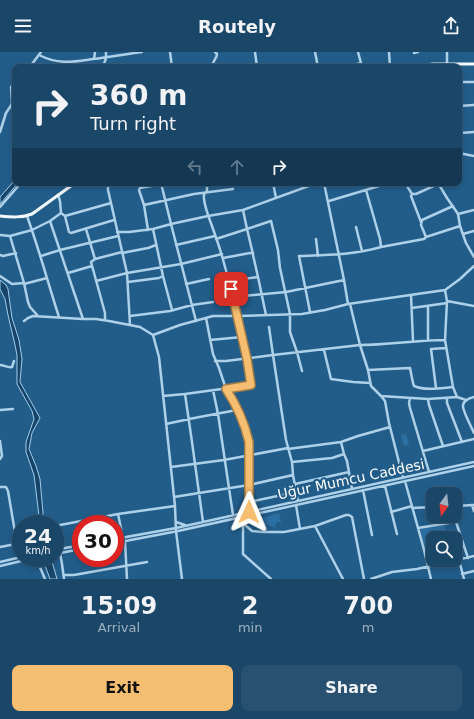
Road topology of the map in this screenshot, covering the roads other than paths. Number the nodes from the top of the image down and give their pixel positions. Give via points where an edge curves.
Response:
1 (95, 52) edge
2 (106, 52) edge
3 (142, 52) edge
4 (170, 52) edge
5 (215, 52) edge
6 (256, 52) edge
7 (315, 52) edge
8 (358, 52) edge
9 (388, 52) edge
10 (418, 52) edge
11 (447, 52) edge
12 (40, 53) edge
13 (414, 53) edge
14 (106, 58) junction
15 (94, 59) junction
16 (361, 63) joint
17 (31, 64) edge
18 (104, 64) edge
19 (172, 64) edge
20 (213, 64) edge
21 (257, 64) edge
22 (317, 64) edge
23 (358, 64) edge
24 (390, 64) edge
25 (432, 64) edge
26 (447, 64) junction
27 (474, 64) edge
28 (462, 82) edge
29 (474, 82) edge
30 (12, 87) edge
31 (12, 103) edge
32 (12, 103) edge
33 (474, 105) edge
34 (462, 106) edge
35 (462, 131) edge
36 (0, 132) edge
37 (474, 132) edge
38 (462, 154) edge
39 (474, 156) edge
40 (18, 186) edge
41 (71, 186) edge
42 (108, 186) edge
43 (150, 186) edge
44 (162, 186) edge
45 (207, 186) edge
46 (274, 186) edge
47 (309, 186) edge
48 (325, 186) edge
49 (380, 186) edge
50 (406, 186) edge
51 (432, 186) edge
52 (440, 186) edge
53 (233, 189) dead end
54 (366, 190) junction
55 (205, 192) junction
56 (412, 194) junction
57 (58, 195) junction
58 (276, 198) junction
59 (166, 200) junction
60 (329, 201) junction
61 (111, 203) junction
62 (144, 206) junction
63 (454, 206) junction
64 (0, 208) edge
65 (243, 210) junction
66 (474, 210) edge
67 (61, 213) junction
68 (458, 214) junction
69 (0, 216) edge
70 (27, 216) junction
71 (66, 216) junction
72 (208, 216) junction
73 (114, 220) junction
74 (50, 221) junction
75 (421, 222) junction
76 (171, 224) junction
77 (460, 226) junction
78 (356, 227) dead end
79 (86, 229) junction
80 (153, 229) junction
81 (247, 229) junction
82 (32, 230) junction
83 (148, 230) junction
84 (474, 231) edge
85 (117, 232) junction
86 (463, 234) junction
87 (0, 235) edge
88 (10, 236) junction
89 (118, 236) junction
90 (426, 237) junction
91 (216, 238) junction
92 (316, 239) dead end
93 (91, 243) junction
94 (156, 245) junction
95 (176, 245) junction
96 (381, 247) junction
97 (60, 250) junction
98 (362, 251) junction
99 (122, 252) junction
100 (16, 253) junction
101 (253, 254) junction
102 (338, 255) junction
103 (0, 256) edge
104 (41, 256) junction
105 (222, 256) junction
106 (318, 256) junction
107 (474, 257) edge
108 (95, 259) junction
109 (181, 264) junction
110 (92, 266) junction
111 (474, 266) edge
112 (162, 267) junction
113 (68, 273) junction
114 (127, 273) junction
115 (0, 276) edge
116 (163, 276) junction
117 (258, 277) junction
118 (46, 278) junction
119 (209, 279) dead end
120 (344, 280) junction
121 (96, 281) junction
122 (229, 281) junction
123 (128, 282) junction
124 (24, 284) junction
125 (186, 284) junction
126 (306, 288) junction
127 (445, 290) junction
128 (286, 292) junction
129 (262, 294) junction
130 (411, 295) junction
131 (233, 297) junction
132 (213, 302) dead end
133 (447, 302) junction
134 (349, 304) junction
135 (192, 305) junction
136 (428, 306) junction
137 (474, 306) edge
138 (412, 308) junction
139 (172, 310) junction
140 (310, 312) junction
141 (290, 314) junction
142 (266, 315) junction
143 (39, 316) junction
144 (130, 316) junction
145 (237, 316) junction
146 (59, 317) junction
147 (206, 318) junction
148 (83, 319) junction
149 (105, 320) junction
150 (24, 321) dead end
151 (196, 321) junction
152 (130, 325) junction
153 (269, 327) dead end
154 (153, 335) junction
155 (242, 337) junction
156 (210, 340) junction
157 (428, 340) junction
158 (445, 340) junction
159 (413, 341) junction
160 (360, 345) junction
161 (446, 348) junction
162 (324, 350) junction
163 (297, 352) junction
164 (273, 355) junction
165 (247, 359) junction
166 (14, 361) dead end
167 (215, 361) junction
168 (0, 365) edge
169 (368, 370) junction
170 (302, 371) dead end
171 (370, 383) junction
172 (453, 387) junction
173 (436, 388) junction
174 (226, 389) junction
175 (213, 390) junction
176 (185, 394) junction
177 (163, 396) junction
178 (381, 396) junction
179 (457, 397) junction
180 (474, 397) edge
181 (410, 398) junction
182 (447, 398) junction
183 (428, 399) junction
184 (466, 400) junction
185 (13, 409) dead end
186 (0, 410) edge
187 (237, 410) junction
188 (218, 414) junction
189 (189, 419) junction
190 (166, 424) junction
191 (390, 428) junction
192 (474, 434) edge
193 (474, 439) edge
194 (0, 441) edge
195 (341, 442) junction
196 (462, 442) junction
197 (443, 446) junction
198 (288, 448) junction
199 (422, 451) junction
200 (344, 454) junction
201 (248, 455) junction
202 (0, 458) edge
203 (224, 460) junction
204 (292, 462) junction
205 (474, 462) edge
206 (195, 464) junction
207 (474, 466) edge
208 (171, 467) junction
209 (349, 472) junction
210 (429, 472) junction
211 (293, 475) junction
212 (403, 478) junction
213 (405, 481) junction
214 (295, 484) junction
215 (249, 485) junction
216 (385, 486) junction
217 (0, 487) edge
218 (229, 488) junction
219 (352, 489) junction
220 (363, 490) junction
221 (296, 492) junction
222 (198, 493) junction
223 (174, 497) junction
224 (298, 501) junction
225 (248, 502) junction
226 (296, 505) junction
227 (473, 505) edge
228 (175, 506) junction
229 (462, 506) edge
230 (412, 507) junction
231 (426, 507) edge
232 (474, 511) edge
233 (391, 512) junction
234 (118, 514) joint
235 (249, 514) junction
236 (12, 515) edge
237 (233, 515) junction
238 (243, 515) junction
239 (176, 522) junction
240 (203, 522) junction
241 (449, 523) edge
242 (455, 523) edge
243 (64, 524) edge
244 (244, 524) junction
245 (188, 525) junction
246 (315, 526) junction
247 (418, 528) junction
248 (300, 529) junction
249 (176, 530) junction
250 (397, 534) dead end
251 (372, 535) dead end
252 (124, 538) edge
253 (126, 541) joint
254 (12, 545) edge
255 (0, 547) edge
256 (474, 556) edge
257 (0, 558) edge
258 (468, 558) junction
259 (12, 559) edge
260 (462, 559) edge
261 (0, 562) edge
262 (147, 562) dead end
263 (426, 562) edge
264 (12, 563) edge
265 (0, 566) edge
266 (126, 566) junction
267 (426, 566) edge
268 (39, 567) edge
269 (62, 567) edge
270 (427, 567) edge
271 (460, 567) edge
272 (474, 571) edge
273 (462, 574) junction
274 (384, 575) junction
275 (64, 577) edge
276 (45, 579) edge
277 (127, 579) edge
278 (182, 579) edge
279 (271, 579) edge
280 (343, 579) edge
281 (364, 579) edge
282 (372, 579) edge
283 (384, 579) edge
284 (431, 579) edge
285 (464, 579) edge

1 - 15 street
2 - 14 street
3 - 14 street
4 - 19 street
5 - 20 street via 217,56
6 - 21 street
7 - 22 street
8 - 16 street
9 - 24 street
10 - 13 street
11 - 26 street
12 - 15 street via 62,62
12 - 17 street
14 - 15 street
14 - 18 street
16 - 23 street
25 - 26 main road
26 - 27 main road
28 - 29 street
30 - 31 street
32 - 36 street
33 - 34 street
35 - 37 street
38 - 39 street
40 - 64 street
41 - 57 main road
42 - 61 street
43 - 62 street via 140,188 139,191
44 - 59 street
45 - 55 street
46 - 58 street
47 - 58 street
48 - 60 street
49 - 54 street
50 - 56 street
51 - 56 street
52 - 63 street
53 - 55 street
54 - 60 street
54 - 96 street
55 - 59 street
55 - 72 street via 203,197
56 - 75 street
57 - 67 street
57 - 70 main road
58 - 65 street
59 - 62 street
59 - 76 street
60 - 102 street
61 - 71 street
61 - 73 street
62 - 83 street
63 - 68 street
63 - 75 street via 424,218
65 - 72 street
65 - 81 street
66 - 68 street
67 - 71 street
67 - 74 street
68 - 77 street
69 - 70 main road
70 - 82 street
71 - 79 street via 69,232
72 - 76 street
72 - 91 street
73 - 79 street
73 - 85 street
74 - 82 street
74 - 97 street
75 - 90 street
76 - 80 street
76 - 95 street
77 - 86 street
77 - 90 street
78 - 98 street
79 - 93 street
80 - 83 street
80 - 94 street
81 - 91 street
81 - 101 street
81 - 128 street via 271,221
82 - 88 street
82 - 104 street
83 - 85 street
84 - 86 street
85 - 89 street
86 - 107 street
87 - 88 street
88 - 100 street
89 - 93 street
89 - 99 street
90 - 96 street
91 - 95 street
91 - 105 street
92 - 106 street
93 - 97 street
93 - 108 street
94 - 99 street
94 - 112 street
95 - 109 street
96 - 98 street
97 - 104 street
97 - 113 street
98 - 102 street
99 - 108 street
99 - 114 street
100 - 103 street
100 - 124 street
101 - 105 street
101 - 117 street
102 - 106 street
102 - 120 street
104 - 118 street
105 - 109 street
105 - 122 street
106 - 126 street via 300,256
108 - 110 street via 91,262
109 - 112 street
109 - 125 street
110 - 113 street
110 - 121 street
111 - 127 street
112 - 114 street
112 - 116 street
113 - 148 street
114 - 121 street
114 - 123 street
115 - 124 street via 12,284
116 - 123 street
116 - 139 street
117 - 122 street
117 - 129 street
118 - 124 street
118 - 146 street
119 - 125 street
120 - 126 street
120 - 134 street
121 - 149 street
122 - 131 street
123 - 144 street
124 - 143 street via 30,307
125 - 135 street
126 - 128 street
126 - 140 street
127 - 130 street
127 - 133 street
128 - 129 street
128 - 141 street
129 - 131 street
129 - 142 street
130 - 134 street
130 - 138 street
131 - 145 street
132 - 135 street
133 - 136 street
133 - 137 street
133 - 158 street
134 - 140 street
134 - 160 street
135 - 139 street
135 - 151 street
136 - 138 street
136 - 157 street
138 - 159 street
139 - 144 street
140 - 141 street
141 - 142 street
141 - 163 street via 290,332
142 - 145 street
143 - 146 street
143 - 150 street
144 - 152 street
145 - 147 street
145 - 155 street
146 - 148 street
147 - 151 street
147 - 156 street
148 - 149 street
149 - 152 street
151 - 154 street
152 - 154 street via 140,327
153 - 164 street
154 - 177 street via 159,357
155 - 156 street
155 - 165 street
156 - 167 street
157 - 158 street
157 - 159 street
158 - 161 street
159 - 160 street
160 - 162 street
160 - 169 street
161 - 172 street
161 - 173 street via 431,349
162 - 163 street
162 - 171 street via 331,379
163 - 164 street
163 - 170 street
164 - 165 street
164 - 198 street
165 - 167 street
165 - 174 street via 251,385
166 - 168 street via 9,368
167 - 174 street
169 - 171 street
169 - 173 street via 410,368 414,386
171 - 178 street
172 - 173 street
172 - 179 street
174 - 175 street
174 - 187 street
175 - 176 street
175 - 188 street
176 - 177 street
176 - 189 street
177 - 190 street
178 - 181 street
178 - 191 street via 385,401
179 - 182 street
179 - 184 street
180 - 184 street
181 - 183 street
181 - 199 street via 410,408
182 - 183 street
182 - 196 street
183 - 197 street
184 - 192 street via 463,404
185 - 186 street
187 - 188 street
187 - 201 street via 248,437
188 - 189 street
188 - 203 street
189 - 190 street
189 - 206 street
190 - 208 street
191 - 195 street
191 - 212 street
193 - 196 street
194 - 202 street
195 - 198 street
195 - 200 street
196 - 197 street
197 - 199 street
198 - 201 street
198 - 204 street
199 - 210 street
200 - 204 street via 332,458
200 - 209 street
201 - 203 street
201 - 215 street
203 - 206 street
203 - 218 street
204 - 211 street
205 - 210 street, Uğur Mumcu Caddesi
206 - 208 street
206 - 222 street
207 - 213 street, Uğur Mumcu Caddesi
208 - 223 street
209 - 214 street
209 - 219 street
210 - 212 street, Uğur Mumcu Caddesi
211 - 214 street
211 - 215 street
212 - 219 street, Uğur Mumcu Caddesi
213 - 216 street, Uğur Mumcu Caddesi
213 - 230 street
214 - 221 street
215 - 218 street
215 - 225 street
216 - 220 street, Uğur Mumcu Caddesi
216 - 233 street
217 - 236 street via 6,487 8,491
218 - 222 street
218 - 237 street
219 - 224 street, Uğur Mumcu Caddesi
220 - 226 street, Uğur Mumcu Caddesi
220 - 251 street
221 - 224 street
221 - 225 street
222 - 223 street
222 - 240 street
223 - 228 street
224 - 235 street, Uğur Mumcu Caddesi
225 - 235 street
226 - 235 street, Uğur Mumcu Caddesi
226 - 248 street
227 - 229 street
227 - 232 street
228 - 234 street
228 - 239 street
230 - 231 street
230 - 233 street
230 - 247 street
233 - 250 street
234 - 243 street
235 - 238 street, Uğur Mumcu Caddesi
237 - 238 street, Uğur Mumcu Caddesi
237 - 240 street, Uğur Mumcu Caddesi
238 - 244 street
238 - 249 street, Uğur Mumcu Caddesi
239 - 245 street
239 - 249 street
240 - 245 street, Uğur Mumcu Caddesi
241 - 247 street
242 - 258 street
244 - 248 street via 252,531 263,532
244 - 279 street via 243,554
245 - 249 street, Uğur Mumcu Caddesi
246 - 248 street
246 - 280 street
246 - 281 street via 348,515 352,517
247 - 263 street
249 - 252 street, Uğur Mumcu Caddesi
249 - 253 street, Uğur Mumcu Caddesi
249 - 278 street
253 - 266 street
254 - 255 street
256 - 258 street
257 - 261 street
258 - 260 street
259 - 261 street
262 - 266 street
264 - 265 street
266 - 275 street
266 - 277 street
267 - 274 street
268 - 276 street
269 - 275 street
270 - 284 street
271 - 273 street
272 - 273 street
273 - 285 street
274 - 282 street
274 - 283 street

